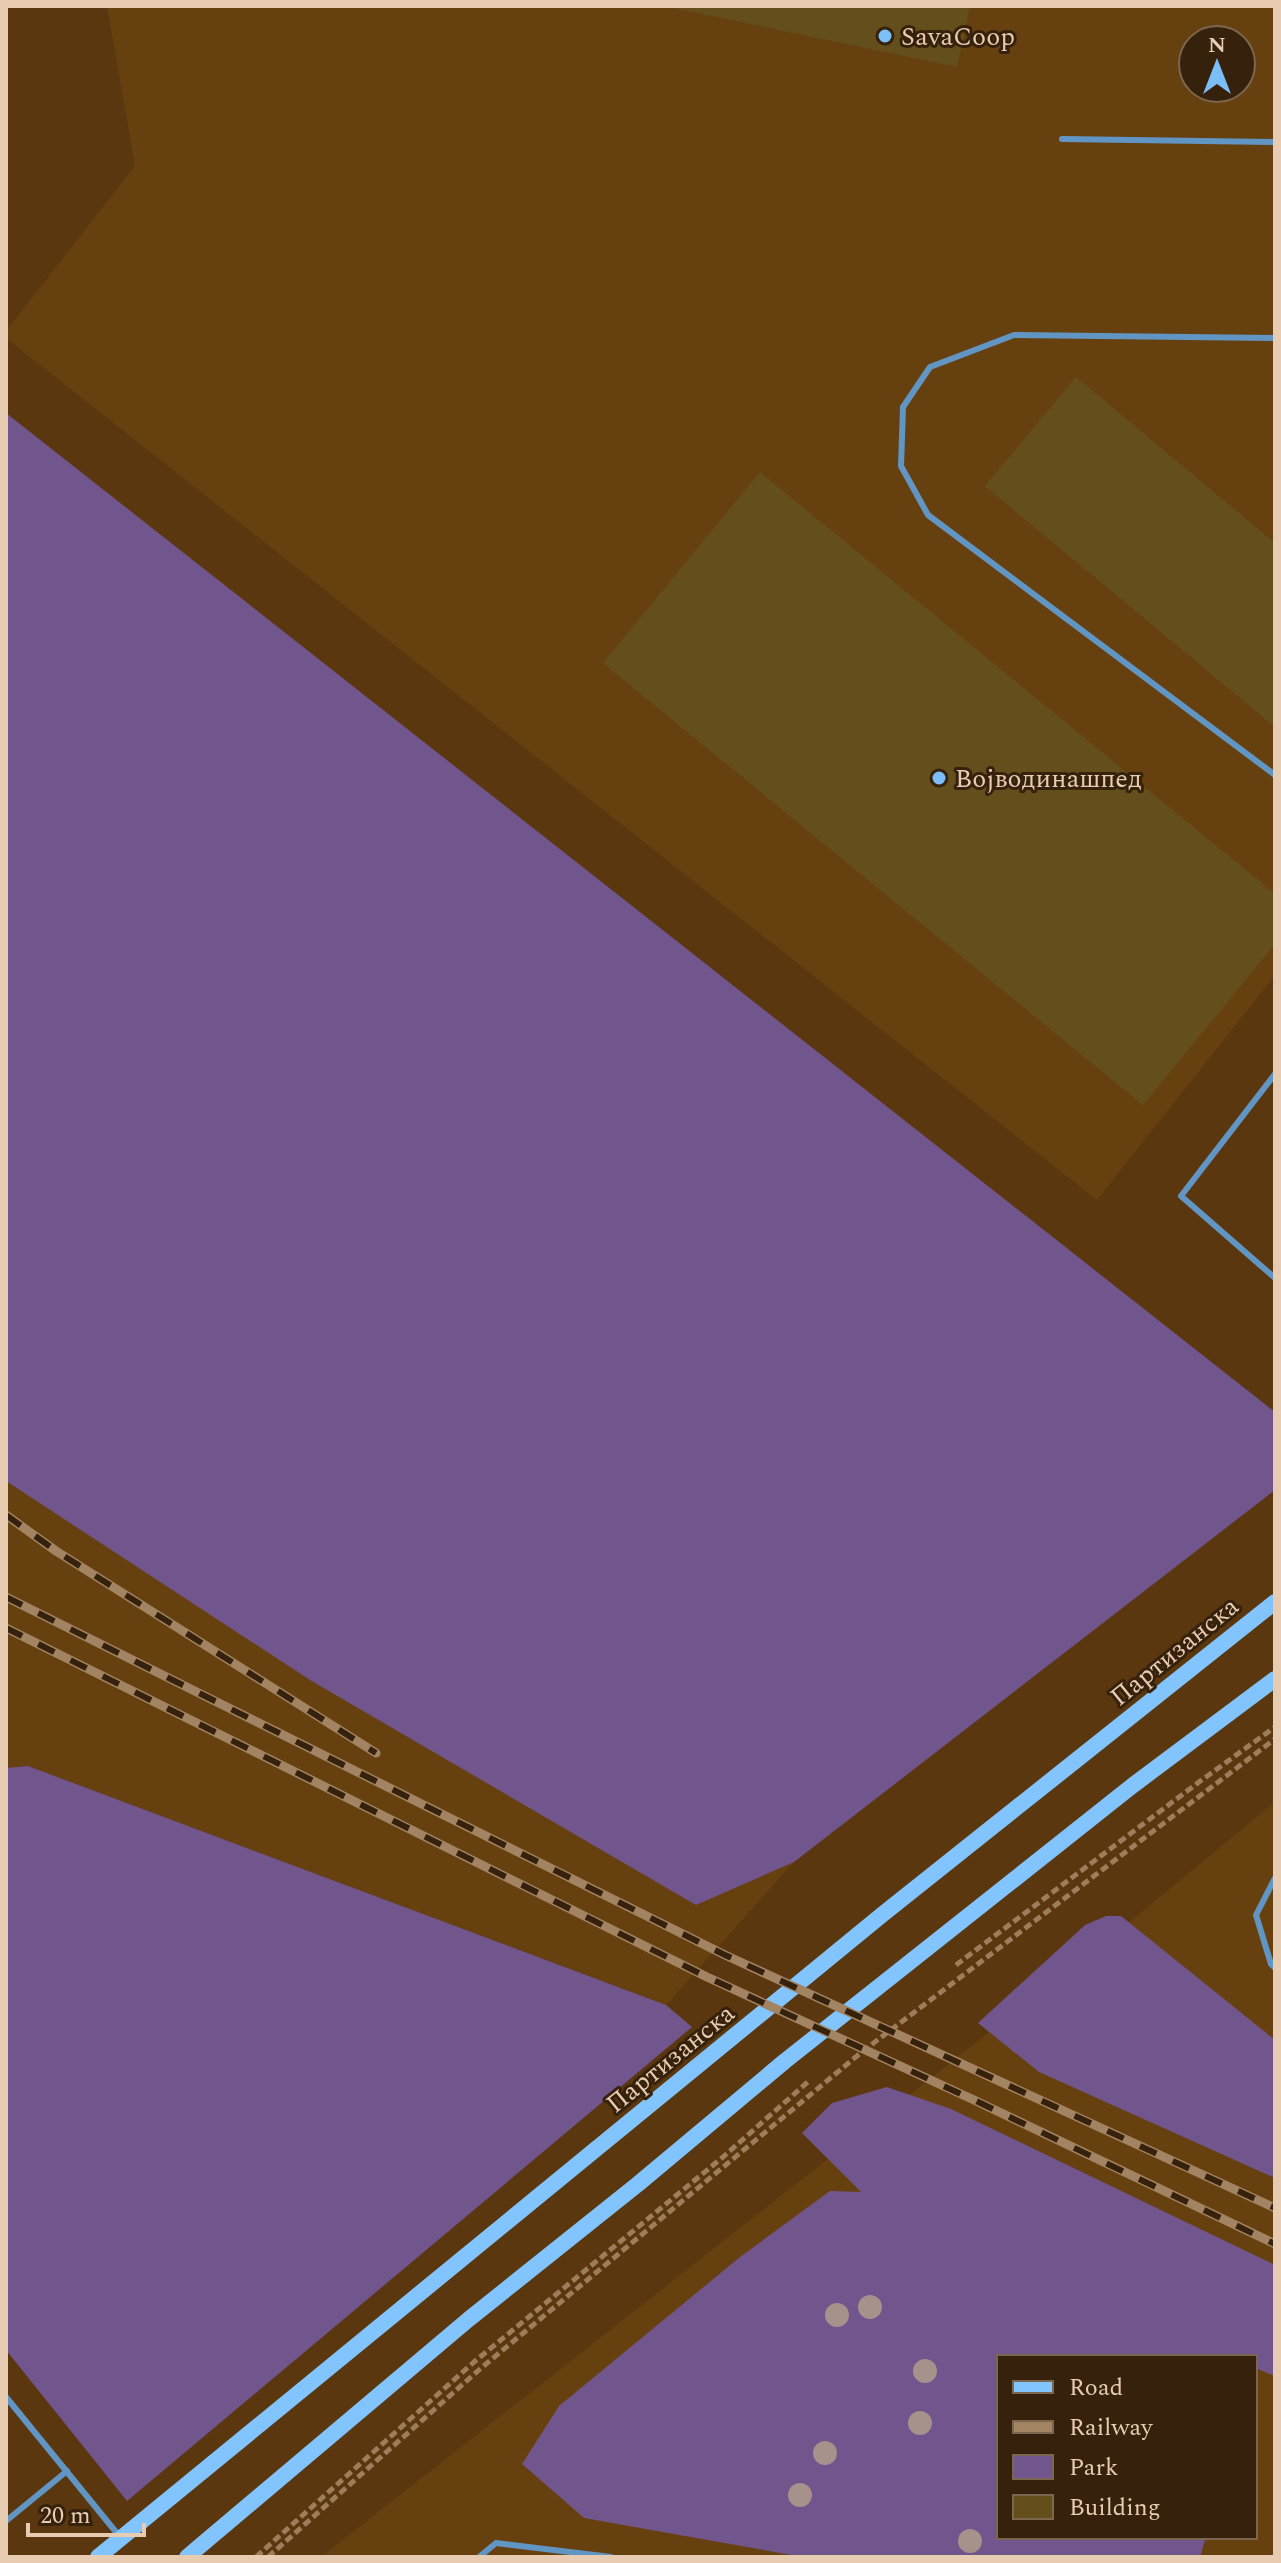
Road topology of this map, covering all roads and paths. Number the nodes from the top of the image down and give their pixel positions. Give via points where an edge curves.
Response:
1 (1062, 139) dead end
2 (1275, 142) edge
3 (1275, 338) edge
4 (1275, 775) edge
5 (1275, 1074) edge
6 (1275, 1278) edge
7 (1275, 1602) edge
8 (1275, 1679) edge
9 (1275, 1727) edge
10 (1275, 1739) edge
11 (1275, 1878) edge
12 (1275, 1968) edge
13 (951, 1969) dead end
14 (816, 2075) dead end
15 (6, 2397) edge
16 (67, 2471) junction
17 (6, 2521) edge
18 (122, 2538) junction
19 (98, 2557) edge
20 (187, 2557) edge
21 (256, 2557) edge
22 (268, 2557) edge
23 (479, 2557) edge
24 (611, 2557) edge

1 - 2 lane
3 - 4 lane via 1014,335 930,367 903,407 901,466 928,515
5 - 6 lane via 1181,1196
7 - 18 main road, Партизанска via 883,1914
8 - 20 main road via 1119,1795 785,2061
9 - 13 path
10 - 22 path via 863,2051 480,2369
11 - 12 lane via 1256,1915
14 - 21 path via 474,2362
15 - 16 lane
16 - 17 lane
16 - 18 lane
18 - 19 main road, Партизанска
23 - 24 lane via 496,2543

